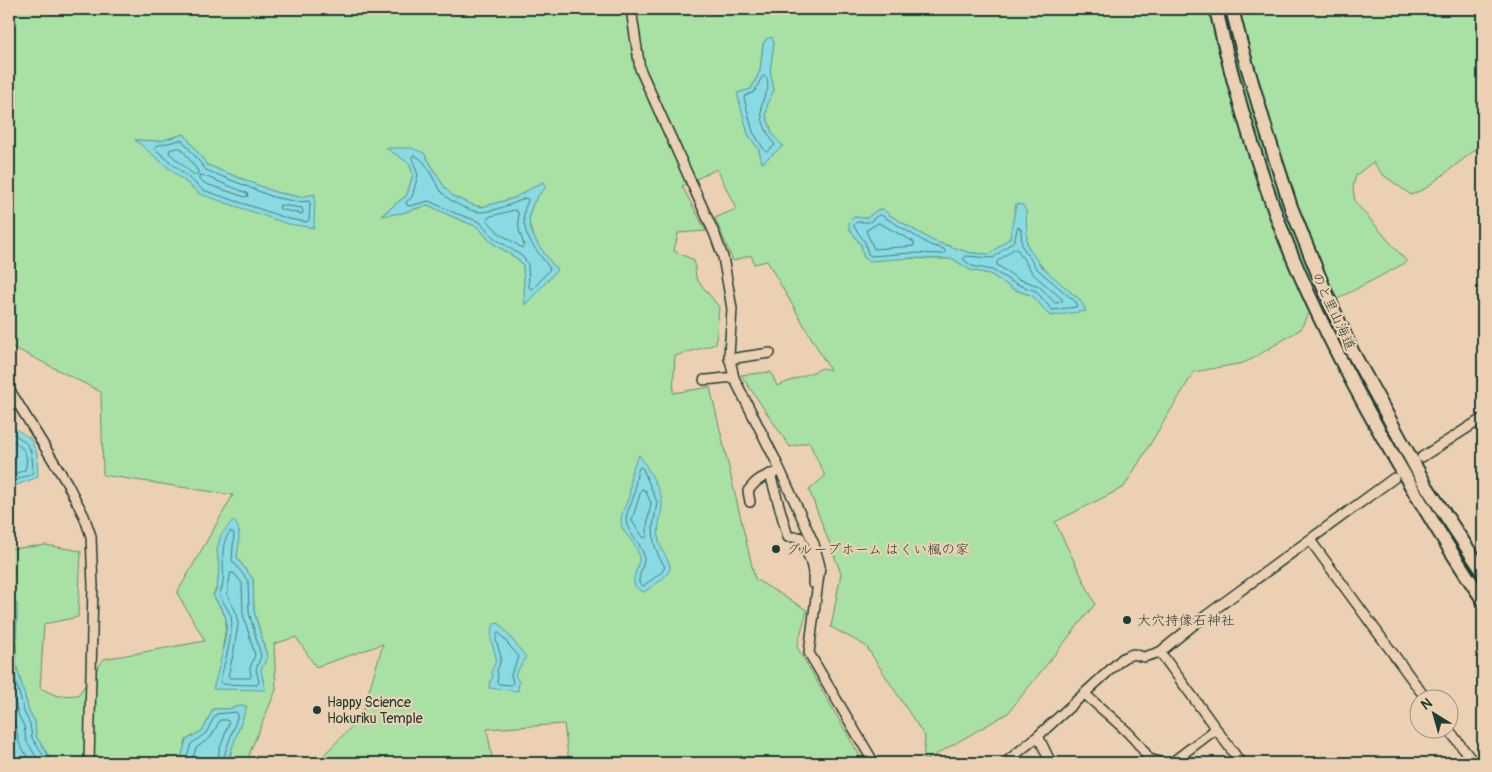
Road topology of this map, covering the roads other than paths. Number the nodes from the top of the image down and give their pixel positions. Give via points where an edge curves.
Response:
1 (631, 9) edge
2 (1216, 9) edge
3 (1232, 9) edge
4 (770, 353) dead end
5 (729, 358) junction
6 (734, 378) junction
7 (704, 380) dead end
8 (9, 389) edge
9 (1483, 418) edge
10 (1422, 456) dead end
11 (780, 472) junction
12 (770, 474) junction
13 (1394, 478) dead end
14 (750, 502) dead end
15 (1310, 540) junction
16 (1483, 572) edge
17 (1483, 600) edge
18 (816, 603) junction
19 (1160, 652) junction
20 (1420, 690) edge
21 (1084, 694) junction
22 (1216, 729) junction
23 (1038, 736) junction
24 (1457, 740) edge
25 (1146, 761) edge
26 (89, 763) edge
27 (874, 763) edge
28 (1005, 763) edge
29 (1051, 763) edge
30 (1159, 763) edge
31 (1170, 763) edge
32 (1241, 763) edge
33 (1474, 763) edge

1 - 5 street via 640,69 723,257 732,310
2 - 17 highway, のと里山海道 via 1250,137 1275,212 1308,292 1339,357 1413,491
3 - 16 highway, のと里山海道 via 1266,133 1323,286 1352,351 1425,484
4 - 5 street
5 - 6 street
6 - 7 street
6 - 11 street
8 - 26 street via 67,483 91,536
9 - 10 street
11 - 12 street
11 - 18 street via 814,544 820,566
12 - 14 street via 762,476 748,491
12 - 18 street via 788,537 800,537 807,552 814,573
13 - 15 street
15 - 19 street
15 - 20 street
18 - 27 street via 810,653
19 - 21 street via 1123,658
19 - 22 street
21 - 23 street
21 - 25 street via 1142,747
22 - 31 street
22 - 32 street
23 - 28 street
23 - 29 street
24 - 33 street
25 - 30 street

